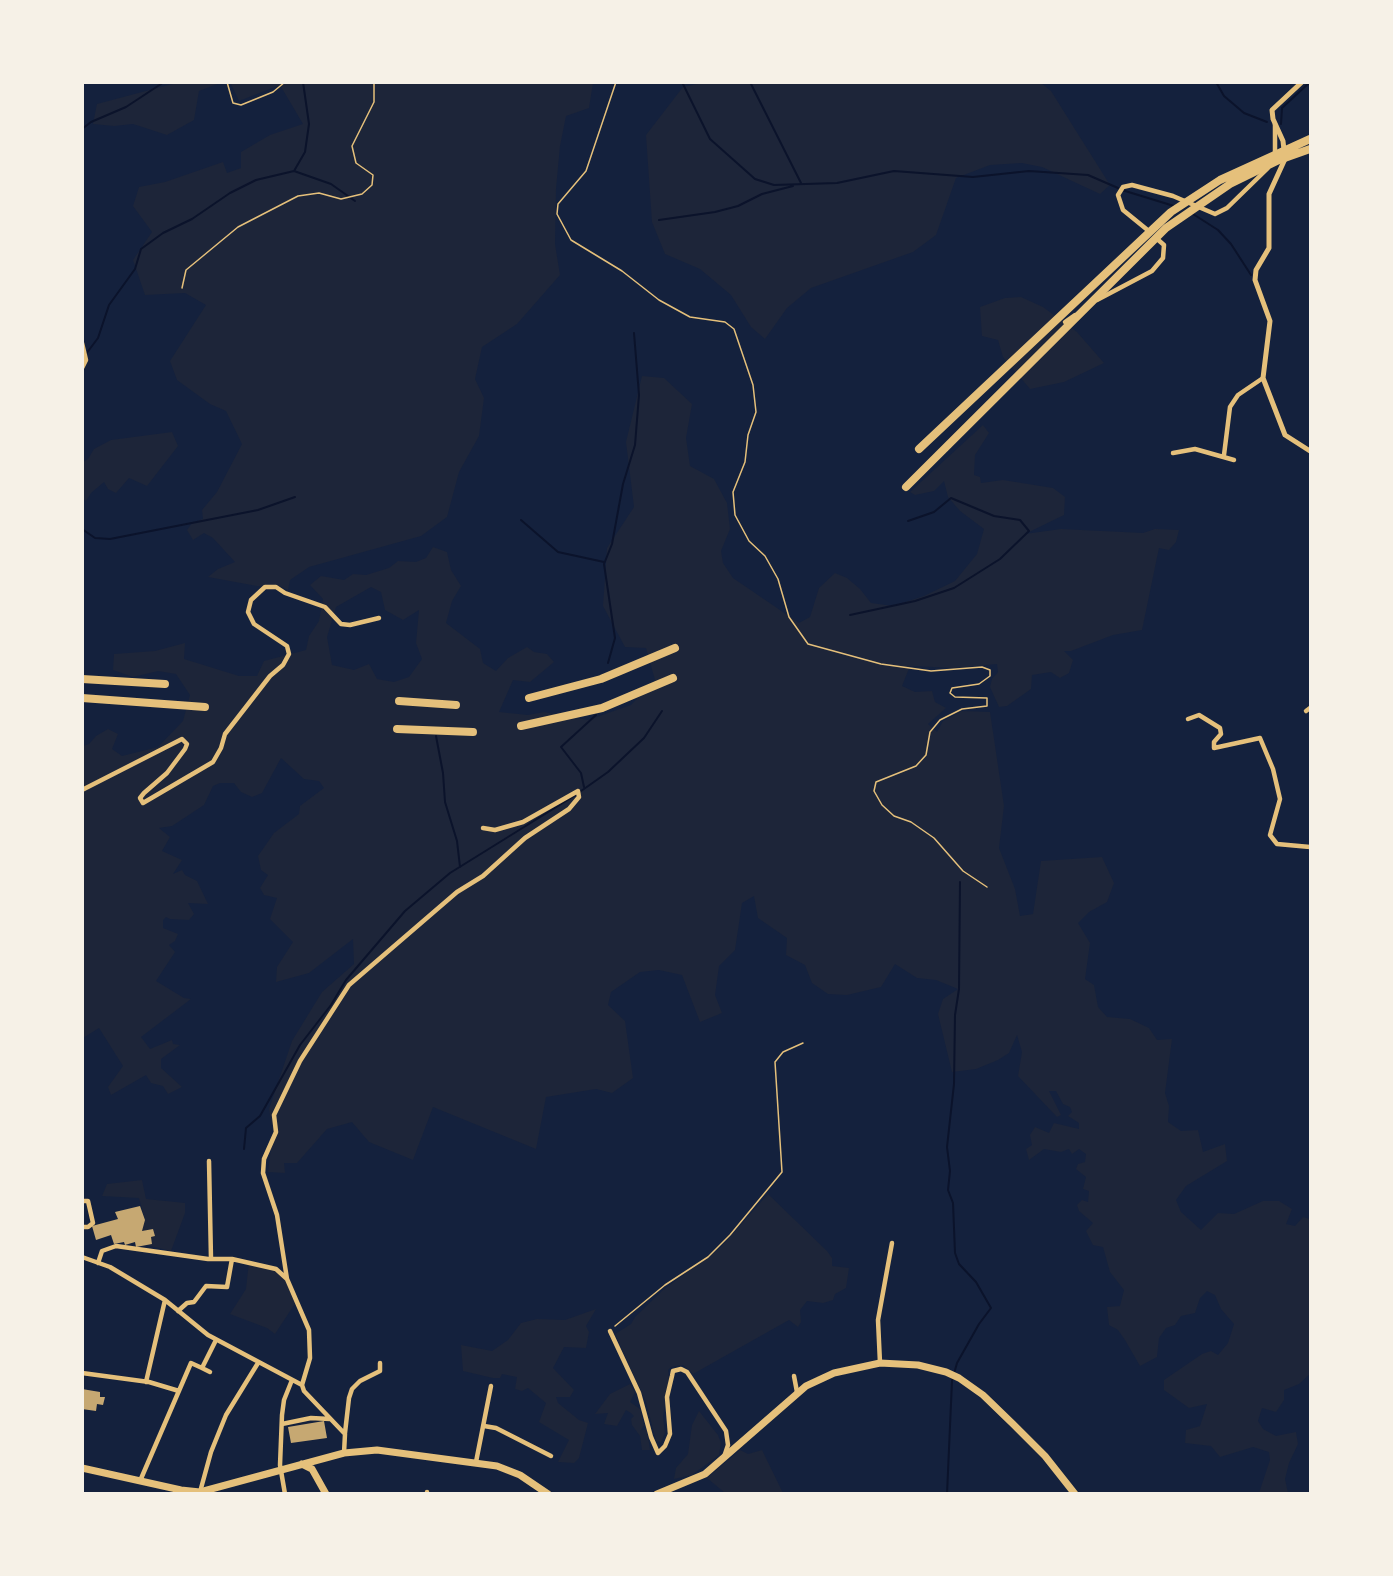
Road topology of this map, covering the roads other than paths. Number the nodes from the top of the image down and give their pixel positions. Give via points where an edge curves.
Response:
1 (1302, 82) edge
2 (1275, 123) junction
3 (1311, 139) edge
4 (1311, 149) edge
5 (1065, 322) dead end
6 (82, 343) edge
7 (82, 368) edge
8 (1263, 378) junction
9 (919, 449) dead end
10 (1311, 451) edge
11 (1173, 453) dead end
12 (1224, 455) junction
13 (1234, 460) dead end
14 (906, 487) dead end
15 (378, 618) dead end
16 (675, 648) dead end
17 (673, 678) dead end
18 (82, 679) edge
19 (165, 684) dead end
20 (82, 698) edge
21 (529, 698) dead end
22 (399, 701) dead end
23 (456, 705) dead end
24 (205, 707) dead end
25 (1188, 719) dead end
26 (521, 726) dead end
27 (397, 729) dead end
28 (473, 732) dead end
29 (82, 790) edge
30 (483, 828) dead end
31 (1311, 848) edge
32 (209, 1161) dead end
33 (82, 1201) edge
34 (82, 1227) edge
35 (892, 1243) dead end
36 (82, 1257) edge
37 (211, 1259) junction
38 (232, 1259) junction
39 (98, 1263) junction
40 (286, 1279) junction
41 (165, 1300) junction
42 (178, 1311) junction
43 (610, 1331) road end
44 (216, 1340) junction
45 (880, 1362) junction
46 (258, 1363) junction
47 (380, 1363) dead end
48 (202, 1368) junction
49 (210, 1372) dead end
50 (82, 1373) edge
51 (794, 1376) dead end
52 (292, 1380) junction
53 (144, 1381) junction
54 (302, 1385) junction
55 (491, 1386) dead end
56 (179, 1391) junction
57 (797, 1392) junction
58 (331, 1419) junction
59 (282, 1424) junction
60 (484, 1426) junction
61 (345, 1434) junction
62 (344, 1453) junction
63 (551, 1456) dead end
64 (723, 1460) junction
65 (476, 1462) junction
66 (302, 1464) junction
67 (82, 1468) edge
68 (281, 1470) junction
69 (140, 1481) junction
70 (200, 1492) junction
71 (285, 1494) edge
72 (326, 1494) edge
73 (548, 1494) edge
74 (657, 1494) edge
75 (1075, 1494) edge

1 - 2 street via 1272,110
2 - 5 street via 1275,158 1227,208 1215,214 1173,196 1132,185 1123,187 1118,195 1123,210 1164,245 1163,258 1152,271
2 - 8 street via 1285,159 1269,194 1269,248 1256,270 1256,288 1270,321
3 - 9 highway via 1220,180 1171,212
4 - 14 highway via 1230,184 1166,228
6 - 7 street via 86,360
8 - 10 street via 1285,435
8 - 12 street via 1238,395 1230,407
11 - 12 street via 1195,449
12 - 13 street
15 - 29 street via 341,624 326,607 276,587 265,587 251,600 248,612 254,624 287,646 289,654 225,734 213,762 143,802 140,798 185,749 187,744 182,739
16 - 21 highway via 601,679
17 - 26 highway via 602,708
18 - 19 highway
20 - 24 highway
22 - 23 highway
25 - 31 street via 1199,715 1220,728 1214,748 1260,738 1280,799 1270,836 1277,844
27 - 28 highway
30 - 40 street via 495,831 523,822 578,794 569,809 502,856 483,876 457,891 349,985 300,1061 274,1115 276,1132 264,1166 277,1215
32 - 37 street
33 - 34 street via 88,1201 93,1223
35 - 45 street via 878,1320
36 - 39 street
37 - 38 street
37 - 39 street via 108,1246
38 - 40 street via 276,1269
38 - 42 street via 227,1287 206,1286 194,1302
39 - 41 street
40 - 54 street via 309,1330 310,1358
41 - 42 street
41 - 53 street
42 - 44 street
43 - 64 street via 639,1393 658,1453 666,1446 670,1434 667,1397 673,1371 681,1369 691,1377 726,1431 728,1445
44 - 46 street
44 - 48 street
45 - 57 main road via 834,1373
45 - 75 main road via 918,1365 952,1375 983,1395 1046,1456
46 - 52 street
46 - 70 street via 226,1415
47 - 61 street via 380,1371 352,1389
48 - 49 street
48 - 56 street via 191,1363
50 - 53 street
51 - 57 street
52 - 54 street
52 - 59 street via 284,1400
53 - 56 street
54 - 58 street
55 - 60 street
56 - 69 street
57 - 64 main road
58 - 59 street via 311,1418
58 - 61 street
59 - 68 street
60 - 63 street via 496,1428
60 - 65 street
61 - 62 street
62 - 65 main road via 376,1450
62 - 66 main road
64 - 74 main road via 705,1474
65 - 73 main road via 508,1469
66 - 68 main road
66 - 72 main road via 312,1468
67 - 69 main road
68 - 70 main road
68 - 71 street
69 - 70 main road

